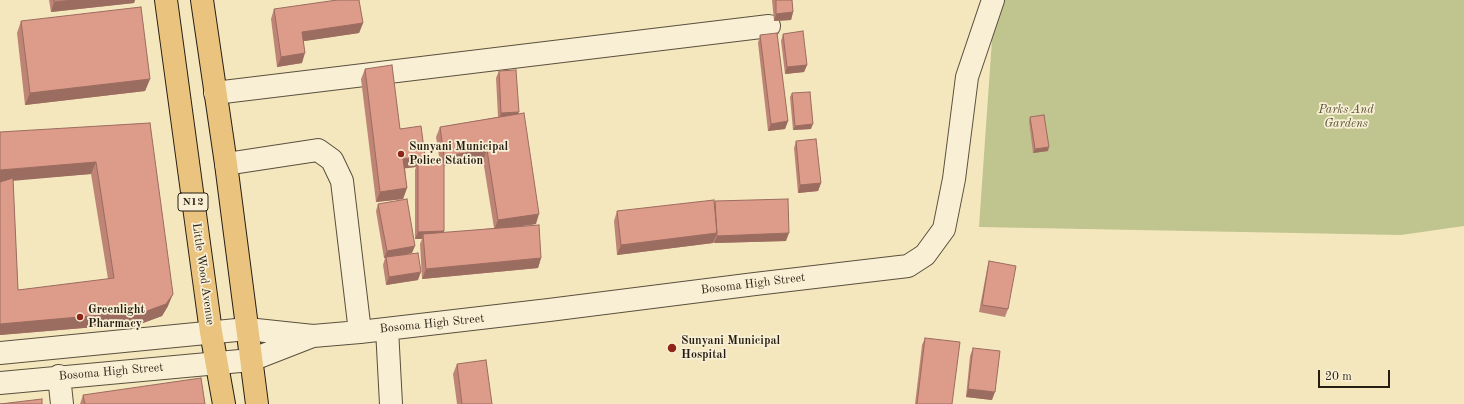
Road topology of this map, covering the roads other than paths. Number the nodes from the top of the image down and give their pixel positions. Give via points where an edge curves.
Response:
1 (166, 0) edge
2 (202, 0) edge
3 (993, 0) edge
4 (769, 26) dead end
5 (215, 93) junction
6 (226, 164) junction
7 (247, 329) junction
8 (386, 329) junction
9 (211, 332) junction
10 (360, 332) junction
11 (313, 336) junction
12 (0, 353) edge
13 (251, 360) junction
14 (217, 363) junction
15 (59, 376) junction
16 (0, 383) edge
17 (62, 404) edge
18 (224, 404) edge
19 (257, 404) edge
20 (391, 404) edge

1 - 9 highway, Little Wood Avenue / N12
2 - 5 highway
3 - 8 street, Bosoma High Street via 967,77 954,179 944,229 925,255 908,266
4 - 5 street
5 - 6 highway
6 - 7 highway
6 - 10 street via 318,150 332,160 342,181
7 - 9 street, Bosoma High Street
7 - 11 street, Bosoma High Street
7 - 13 highway
8 - 10 street, Bosoma High Street
8 - 20 street
9 - 12 street, Bosoma High Street
9 - 14 highway, Little Wood Avenue / N12
10 - 11 street, Bosoma High Street
11 - 13 street, Bosoma High Street
13 - 14 street, Bosoma High Street
13 - 19 highway
14 - 15 street, Bosoma High Street
14 - 18 highway, Little Wood Avenue / N12
15 - 16 street, Bosoma High Street
15 - 17 street

